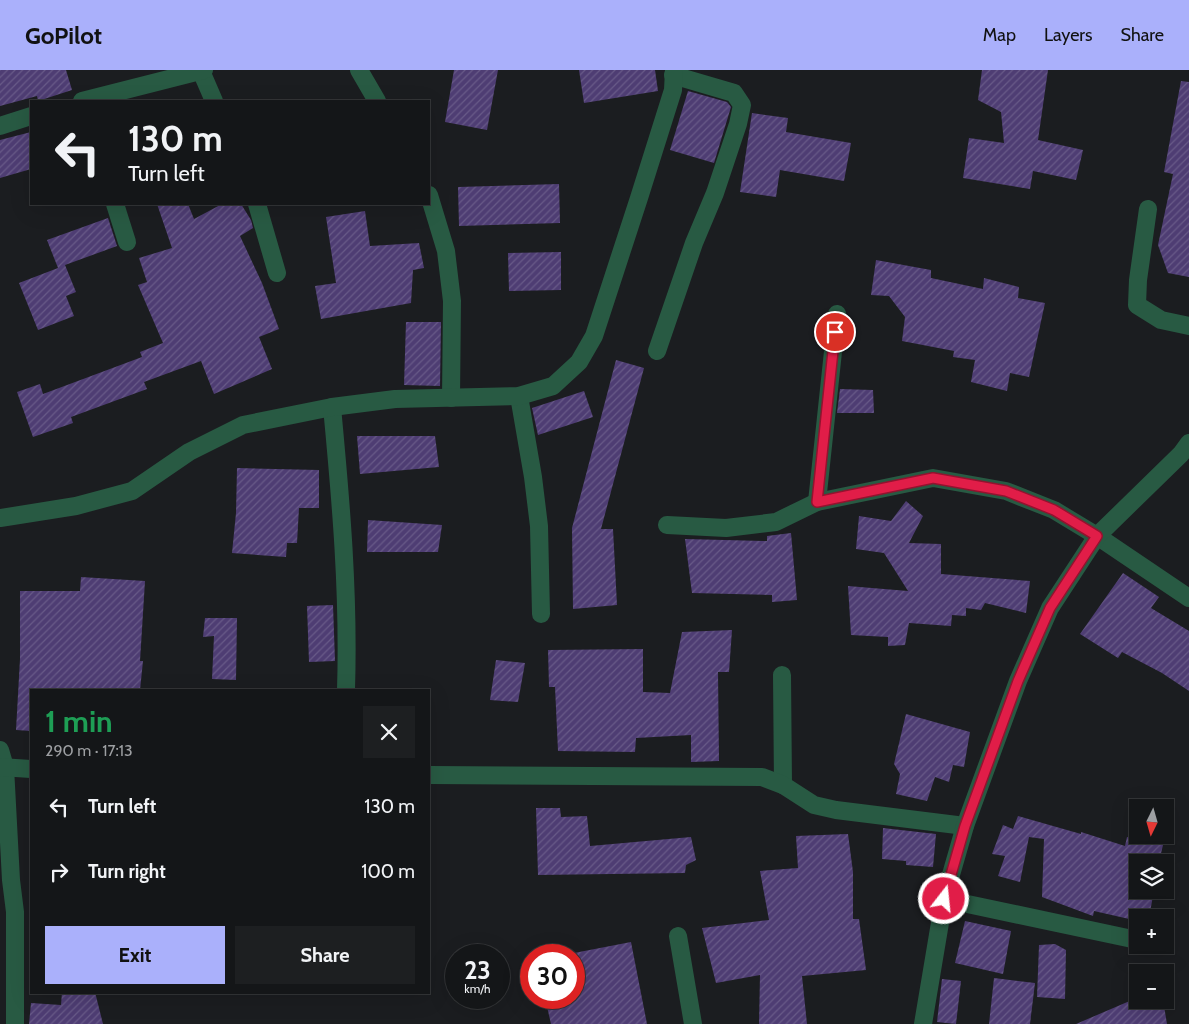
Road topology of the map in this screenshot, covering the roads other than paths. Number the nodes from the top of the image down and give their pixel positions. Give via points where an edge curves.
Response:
1 (202, 70) edge
2 (359, 70) edge
3 (674, 73) edge
4 (86, 100) edge
5 (214, 100) edge
6 (376, 100) edge
7 (30, 116) edge
8 (0, 126) edge
9 (430, 198) edge
10 (114, 205) edge
11 (257, 205) edge
12 (1148, 209) dead end
13 (127, 242) dead end
14 (277, 273) dead end
15 (837, 314) dead end
16 (1189, 326) edge
17 (657, 351) dead end
18 (518, 396) junction
19 (451, 398) junction
20 (332, 406) junction
21 (1189, 443) edge
22 (817, 502) junction
23 (0, 518) edge
24 (667, 525) dead end
25 (1097, 536) junction
26 (1189, 598) edge
27 (541, 614) dead end
28 (782, 675) dead end
29 (346, 689) edge
30 (2, 761) edge
31 (30, 769) edge
32 (430, 775) edge
33 (783, 785) junction
34 (965, 826) junction
35 (944, 899) junction
36 (7, 912) edge
37 (678, 936) dead end
38 (1129, 938) edge
39 (15, 1024) edge
40 (693, 1024) edge
41 (923, 1024) edge

1 - 4 street
1 - 5 street
2 - 6 street
3 - 17 street via 734,93 742,105 715,193
3 - 18 street via 672,90 594,336 579,362 553,386
7 - 8 street
9 - 19 street via 446,251 452,301
10 - 13 street
11 - 14 street
12 - 16 street via 1137,305 1161,320
15 - 22 street
18 - 19 street
18 - 27 street via 539,526
19 - 20 street via 395,399
20 - 23 street via 243,425 189,452 132,492 76,506
20 - 29 street via 343,526 348,629
21 - 25 street
22 - 24 street via 776,522 726,528
22 - 25 street via 933,478 1006,491 1054,510
25 - 26 street
25 - 34 street via 1050,608 1018,681
28 - 33 street
30 - 31 street
30 - 36 street via 11,880
32 - 33 street via 762,777
33 - 34 street via 821,807
34 - 35 street
35 - 38 street
35 - 41 street
36 - 39 street
37 - 40 street

